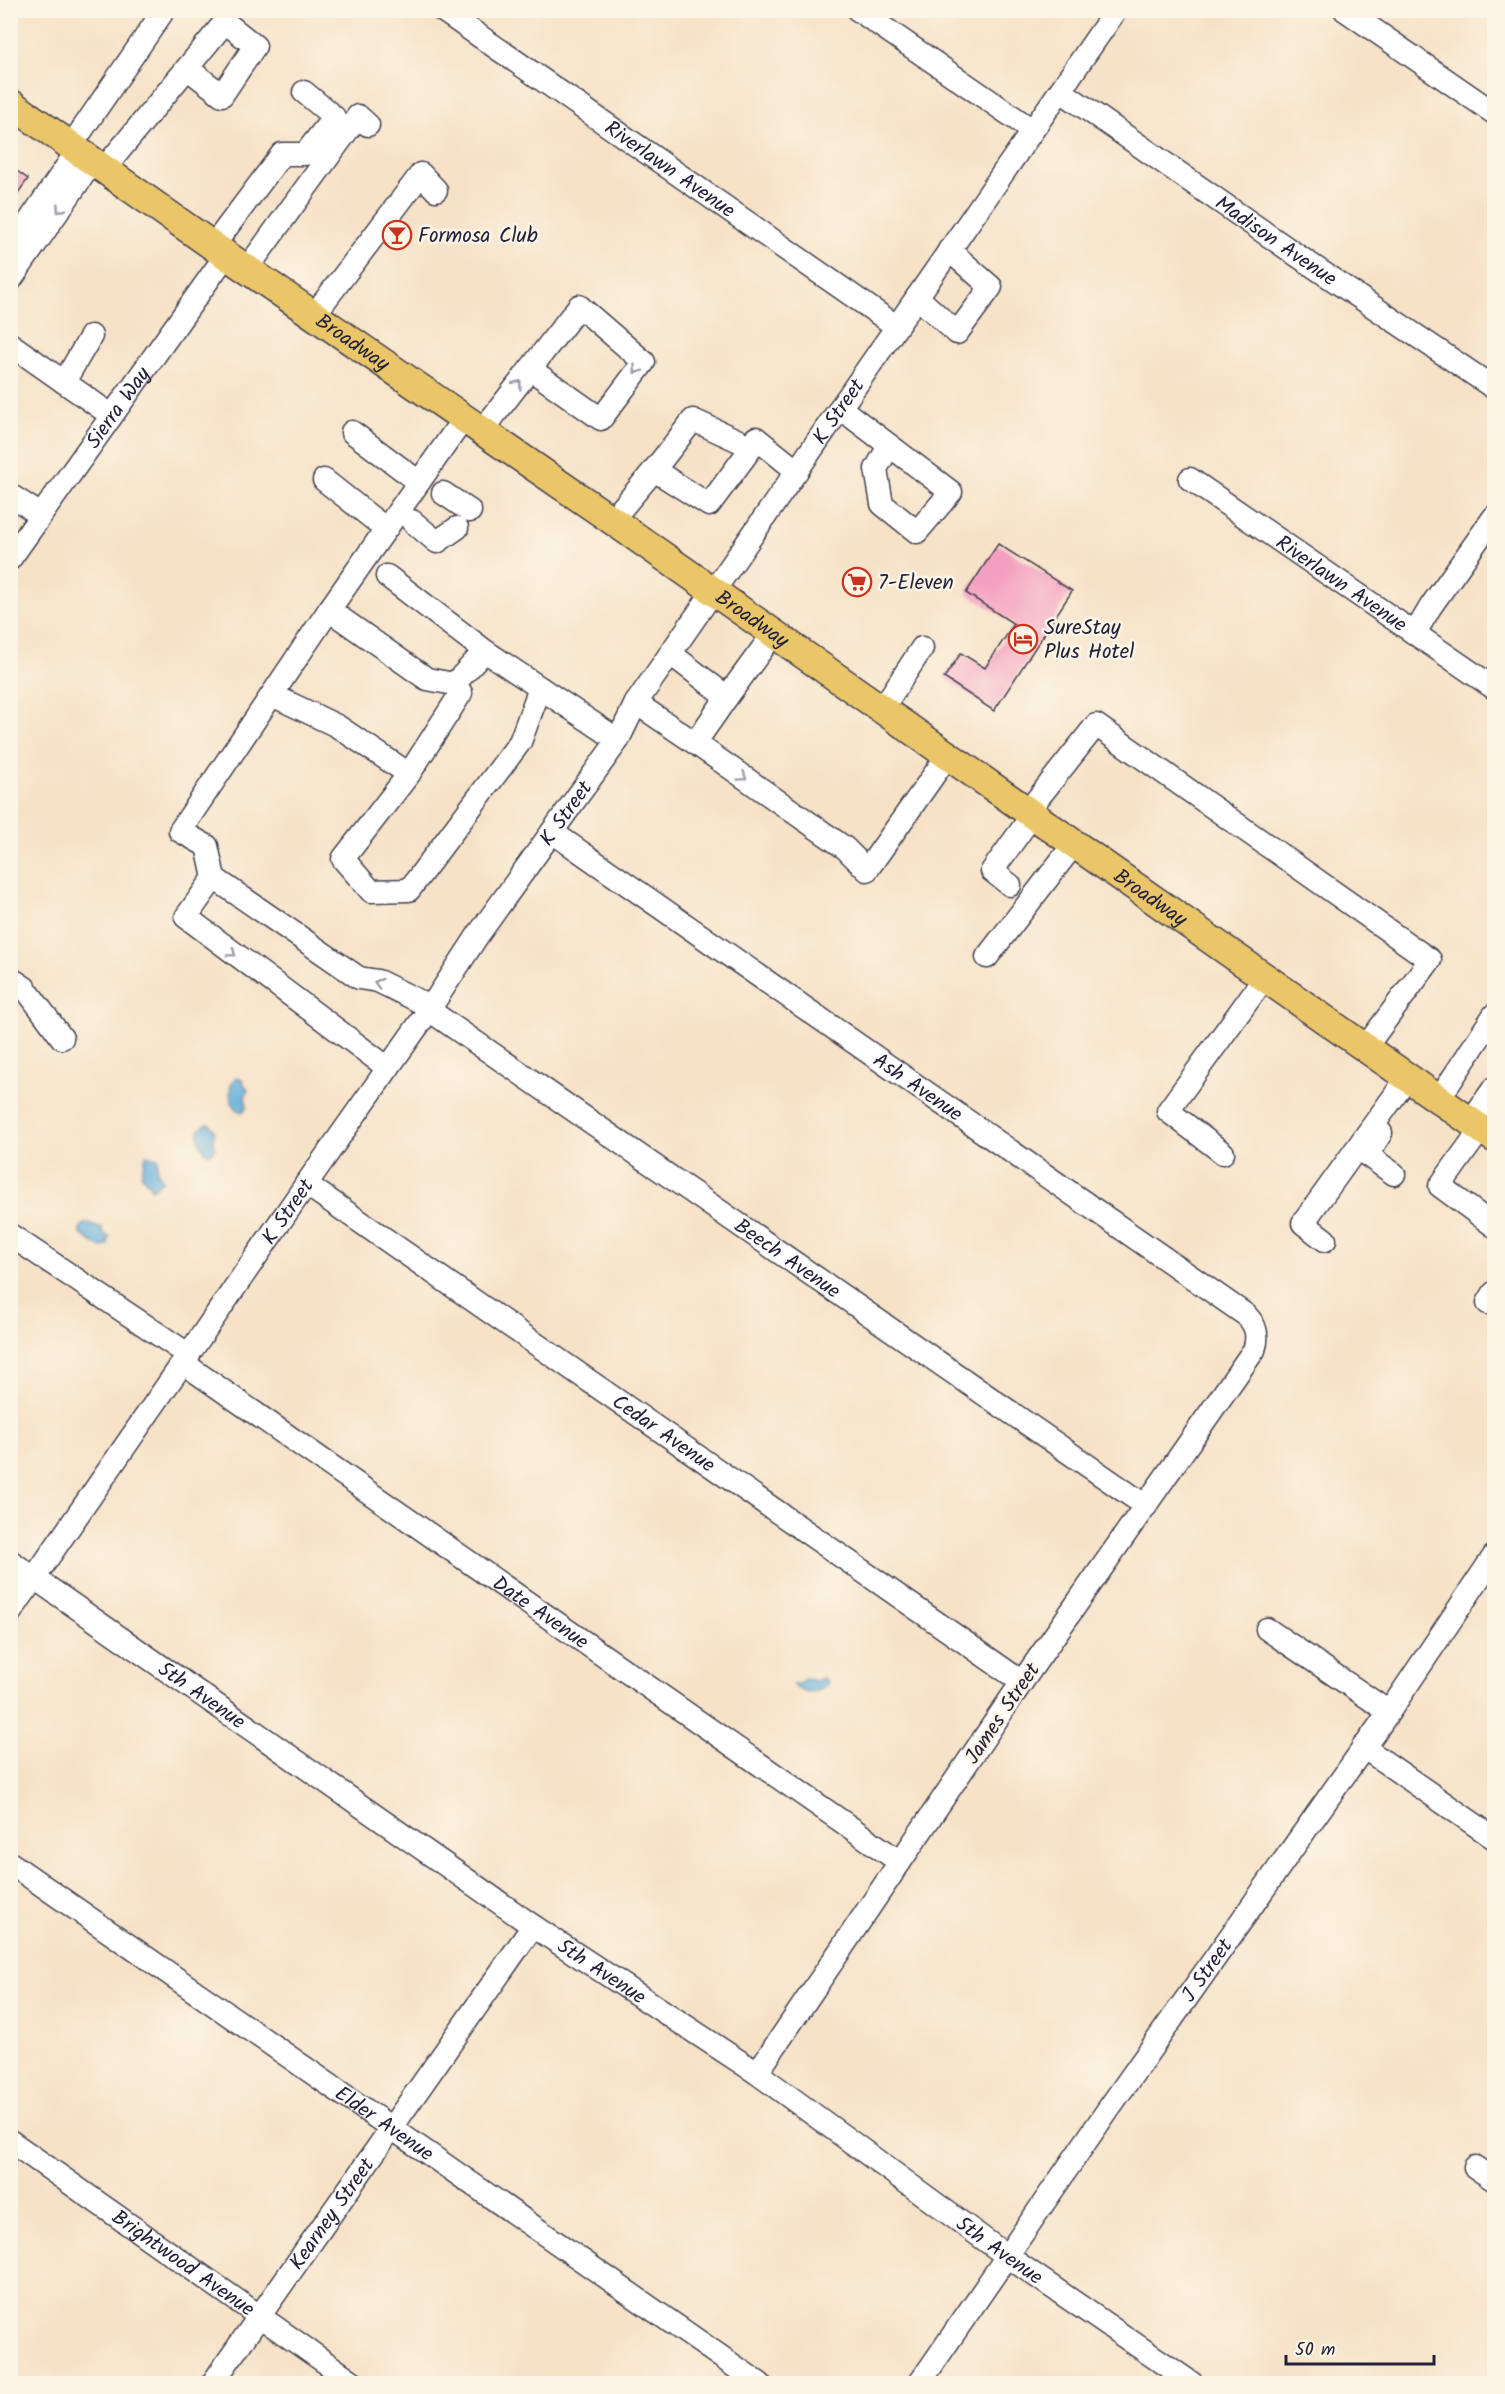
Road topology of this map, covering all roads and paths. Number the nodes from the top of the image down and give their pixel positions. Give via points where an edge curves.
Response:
1 (164, 10) edge
2 (442, 10) edge
3 (858, 10) edge
4 (1116, 10) edge
5 (1345, 10) edge
6 (187, 68) junction
7 (1061, 91) junction
8 (304, 92) dead end
9 (10, 103) edge
10 (1494, 113) edge
11 (368, 124) dead end
12 (1032, 130) junction
13 (86, 156) junction
14 (436, 190) dead end
15 (10, 249) edge
16 (949, 250) junction
17 (229, 257) junction
18 (10, 281) edge
19 (916, 297) junction
20 (314, 315) junction
21 (896, 326) junction
22 (91, 336) dead end
23 (10, 344) edge
24 (530, 369) junction
25 (64, 382) junction
26 (1494, 388) edge
27 (840, 408) junction
28 (111, 415) junction
29 (473, 424) junction
30 (352, 432) dead end
31 (890, 446) dead end
32 (752, 447) junction
33 (654, 470) junction
34 (797, 471) junction
35 (1190, 479) dead end
36 (324, 480) dead end
37 (419, 482) junction
38 (442, 493) dead end
39 (10, 495) edge
40 (41, 515) junction
41 (1494, 517) edge
42 (612, 520) junction
43 (412, 521) dead end
44 (386, 529) junction
45 (10, 559) edge
46 (387, 576) dead end
47 (715, 592) junction
48 (329, 610) junction
49 (774, 633) junction
50 (1415, 633) junction
51 (922, 648) dead end
52 (485, 651) junction
53 (671, 654) junction
54 (454, 684) junction
55 (540, 688) junction
56 (1494, 688) edge
57 (272, 695) junction
58 (727, 697) junction
59 (636, 703) junction
60 (882, 708) junction
61 (618, 740) junction
62 (696, 743) junction
63 (948, 755) junction
64 (409, 774) junction
65 (1030, 813) junction
66 (552, 832) junction
67 (1074, 844) junction
68 (214, 878) junction
69 (1010, 885) dead end
70 (987, 957) dead end
71 (1265, 977) junction
72 (10, 978) edge
73 (430, 1009) junction
74 (1494, 1015) edge
75 (62, 1038) dead end
76 (1365, 1048) junction
77 (388, 1068) junction
78 (1412, 1080) junction
79 (1494, 1088) edge
80 (1439, 1099) junction
81 (1482, 1129) edge
82 (1223, 1153) dead end
83 (1394, 1174) dead end
84 (306, 1184) junction
85 (1494, 1226) edge
86 (10, 1235) edge
87 (1325, 1240) dead end
88 (1250, 1356) joint
89 (186, 1359) junction
90 (1146, 1506) junction
91 (1494, 1556) edge
92 (10, 1561) edge
93 (35, 1578) junction
94 (10, 1613) edge
95 (1267, 1629) dead end
96 (1022, 1682) junction
97 (1389, 1712) junction
98 (1363, 1747) junction
99 (1494, 1838) edge
100 (900, 1862) junction
101 (10, 1863) edge
102 (533, 1926) junction
103 (757, 2073) junction
104 (393, 2128) junction
105 (10, 2141) edge
106 (1475, 2167) dead end
107 (1494, 2180) edge
108 (1007, 2256) junction
109 (260, 2316) junction
110 (212, 2384) edge
111 (356, 2384) edge
112 (760, 2384) edge
113 (919, 2384) edge
114 (1193, 2384) edge

1 - 13 street
2 - 21 street, Riverlawn Avenue
3 - 12 street
4 - 7 street, K Street
5 - 10 street
6 - 6 street via 222,95 255,46 225,22
6 - 13 street
7 - 12 street, K Street
7 - 26 street, Madison Avenue
8 - 17 street via 334,117 304,154 282,154
9 - 13 main road, Broadway
11 - 17 street via 358,116
12 - 16 street, K Street
13 - 15 street
13 - 17 main road, Broadway
13 -> 18 street
14 - 20 street via 421,174
16 - 19 street, K Street
16 - 19 street via 991,286 957,333
17 - 20 main road, Broadway
17 - 28 street, Sierra Way
19 - 21 street, K Street
20 - 29 main road, Broadway
21 - 27 street, K Street
22 - 25 street
23 - 25 street
24 -> 24 street via 579,306 644,362 601,419
29 -> 24 street
25 - 28 street
27 - 31 street
27 - 34 street, K Street
28 - 40 street, Sierra Way
29 - 37 street
29 - 42 main road, Broadway
30 - 37 street
32 - 33 street via 693,420
32 - 33 street via 709,505
32 - 34 street via 756,438
33 - 42 street
34 - 47 street, K Street
35 - 50 street, Riverlawn Avenue
36 - 44 street
37 - 44 street
38 - 43 street via 464,519 437,542
39 - 40 street
40 - 45 street, Sierra Way
41 - 50 street
42 - 47 main road, Broadway
44 - 48 street
46 - 52 street
47 - 49 main road, Broadway
47 - 53 street, K Street
48 - 54 street via 427,679
48 - 57 street
49 - 58 street
49 - 60 main road, Broadway
50 - 56 street, Riverlawn Avenue
51 - 60 street
52 - 54 street
52 - 55 street
53 - 58 street
53 - 59 street, K Street
54 - 64 street via 461,693
55 - 61 street
55 - 64 street via 520,742 409,890 371,891 343,859
57 - 64 street via 337,726
57 - 68 street via 180,831 207,846
58 - 62 street
59 - 61 street, K Street
59 - 62 street
60 - 63 main road, Broadway
61 - 66 street, K Street
62 -> 63 street via 845,848 867,870
63 - 65 main road, Broadway
65 - 67 main road, Broadway
65 - 69 street via 992,871
65 - 76 street via 1096,724 1430,960
66 - 73 street, K Street
66 - 88 street, Ash Avenue via 1246,1315 1257,1336
67 - 70 street
67 - 71 main road, Broadway
73 -> 68 street, Beech Avenue via 378,981 359,978
68 -> 77 street via 186,917
71 - 76 main road, Broadway
71 - 82 street via 1168,1111
72 - 75 street via 25,988
73 - 77 street, K Street
73 - 90 street, Beech Avenue
74 - 80 street
76 - 78 main road, Broadway
77 - 84 street, K Street
78 - 80 main road, Broadway
78 - 83 street via 1367,1155
78 - 87 street via 1303,1223
79 - 81 street
80 - 81 main road, Broadway
81 - 85 street via 1440,1186
84 - 89 street, K Street
84 - 96 street, Cedar Avenue
86 - 89 street, Date Avenue
88 - 90 street, James Street
89 - 93 street, K Street
89 - 100 street, Date Avenue
90 - 96 street, James Street
91 - 97 street, J Street
92 - 93 street, 5th Avenue
93 - 94 street, K Street
93 - 102 street, 5th Avenue
95 - 97 street
96 - 100 street, James Street
97 - 98 street, J Street
98 - 99 street
98 - 108 street, J Street
100 - 103 street, James Street
101 - 104 street, Elder Avenue
102 - 103 street, 5th Avenue
102 - 104 street, Kearney Street
103 - 108 street, 5th Avenue
104 - 109 street, Kearney Street
104 - 112 street, Elder Avenue
105 - 109 street, Brightwood Avenue
106 - 107 street
108 - 113 street, J Street
108 - 114 street, 5th Avenue
109 - 110 street, Kearney Street
109 - 111 street, Brightwood Avenue

